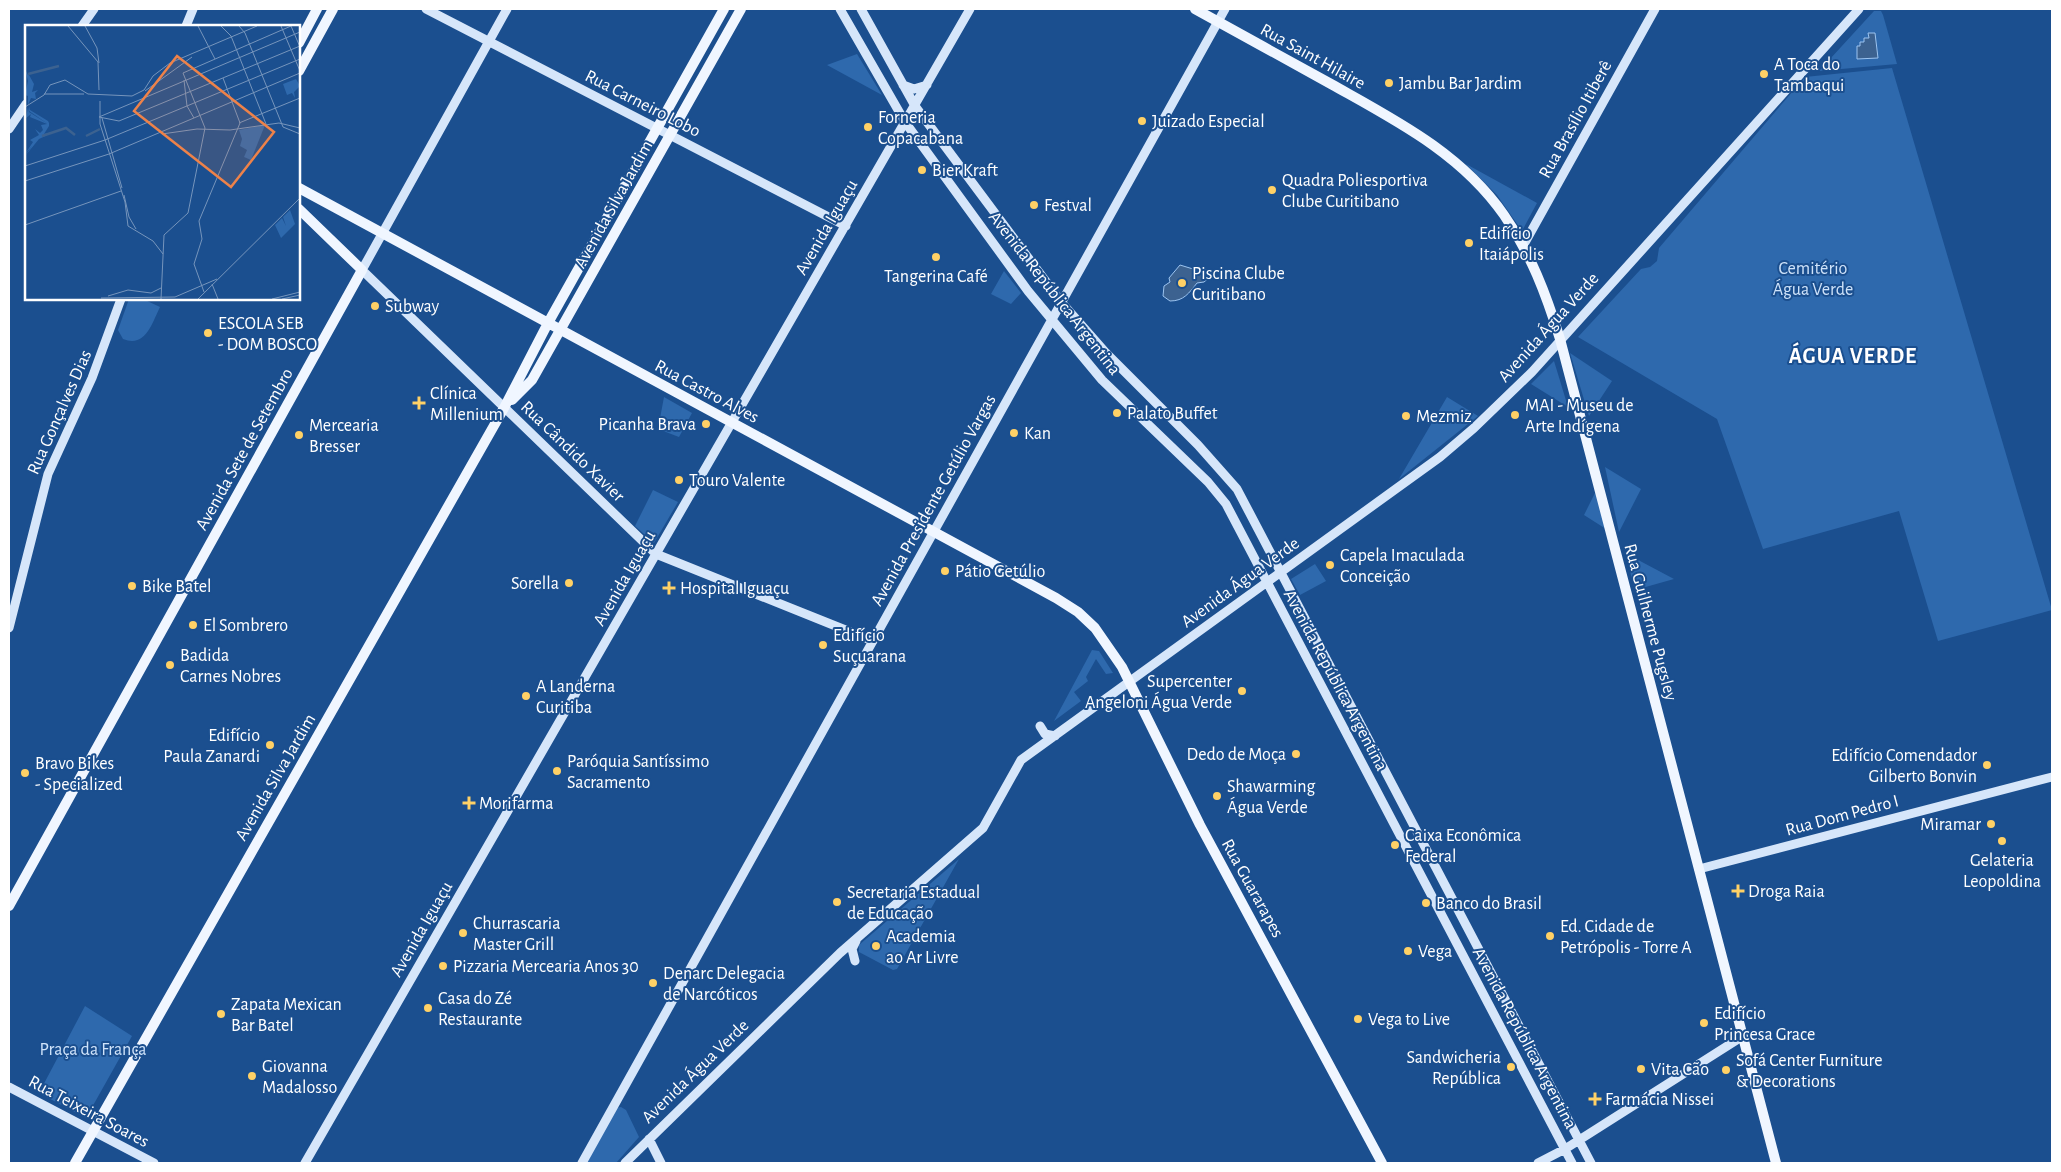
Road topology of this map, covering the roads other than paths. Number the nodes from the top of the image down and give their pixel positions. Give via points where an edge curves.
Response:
1 (94, 9) edge
2 (193, 9) edge
3 (317, 9) edge
4 (333, 9) edge
5 (426, 9) edge
6 (507, 9) edge
7 (724, 9) edge
8 (741, 9) edge
9 (840, 9) edge
10 (861, 9) edge
11 (970, 9) edge
12 (1195, 9) edge
13 (1225, 9) edge
14 (1655, 9) edge
15 (1859, 9) edge
16 (1218, 21) junction
17 (83, 25) edge
18 (186, 25) edge
19 (300, 41) edge
20 (489, 42) junction
21 (300, 69) edge
22 (903, 85) junction
23 (927, 85) junction
24 (25, 105) edge
25 (915, 106) junction
26 (905, 122) junction
27 (657, 128) junction
28 (9, 129) edge
29 (1416, 131) joint
30 (670, 135) junction
31 (300, 189) edge
32 (300, 210) edge
33 (846, 226) junction
34 (383, 233) junction
35 (1523, 246) junction
36 (362, 270) junction
37 (121, 300) edge
38 (1062, 303) junction
39 (1052, 320) junction
40 (548, 323) junction
41 (561, 330) junction
42 (1560, 339) junction
43 (504, 408) junction
44 (732, 423) junction
45 (934, 532) junction
46 (656, 554) junction
47 (1282, 573) junction
48 (1267, 584) junction
49 (9, 628) edge
50 (1095, 628) joint
51 (873, 641) junction
52 (1130, 682) junction
53 (1040, 726) dead end
54 (1055, 736) junction
55 (2052, 777) edge
56 (1699, 869) junction
57 (9, 906) edge
58 (857, 938) junction
59 (855, 961) dead end
60 (1743, 1036) junction
61 (9, 1087) edge
62 (94, 1131) junction
63 (648, 1139) junction
64 (1572, 1145) junction
65 (75, 1163) edge
66 (154, 1163) edge
67 (305, 1163) edge
68 (582, 1163) edge
69 (625, 1163) edge
70 (661, 1163) edge
71 (1382, 1163) edge
72 (1538, 1163) edge
73 (1572, 1163) edge
74 (1591, 1163) edge
75 (1776, 1163) edge

1 - 17 main road
2 - 18 main road
3 - 19 main road
4 - 21 main road
5 - 20 main road, Rua Carneiro Lobo
6 - 20 main road, Avenida Sete de Setembro
7 - 27 main road, Avenida Silva Jardim
8 - 30 main road, Avenida Silva Jardim
9 - 26 main road, Avenida República Argentina
10 - 22 main road, Avenida República Argentina
11 - 23 main road, Avenida Iguaçu
12 - 16 main road, Rua Saint Hilaire
13 - 16 main road, Avenida Presidente Getúlio Vargas
14 - 35 main road, Rua Brasílio Itiberê
15 - 42 main road, Avenida Água Verde
16 - 29 main road, Rua Saint Hilaire
16 - 38 main road, Avenida Presidente Getúlio Vargas
20 - 27 main road, Rua Carneiro Lobo
20 - 34 main road, Avenida Sete de Setembro
22 - 23 main road via 914,89
22 - 25 main road, Avenida República Argentina
23 - 25 main road, Avenida Iguaçu
24 - 28 main road
25 - 26 main road, Avenida Iguaçu
25 - 38 main road, Avenida República Argentina
26 - 33 main road, Avenida Iguaçu
26 - 39 main road, Avenida República Argentina
27 - 30 main road, Rua Carneiro Lobo
27 - 40 main road, Avenida Silva Jardim
29 - 35 main road, Rua Guilherme Pugsley via 1476,182 1503,214
30 - 33 main road, Rua Carneiro Lobo
30 - 41 main road, Avenida Silva Jardim
31 - 34 main road, Rua Castro Alves
32 - 36 main road, Rua Cândido Xavier
33 - 44 main road, Avenida Iguaçu
34 - 36 main road, Avenida Sete de Setembro
34 - 40 main road, Rua Castro Alves
35 - 42 main road, Rua Guilherme Pugsley via 1541,282
36 - 43 main road, Rua Cândido Xavier
36 - 57 main road, Avenida Sete de Setembro
37 - 49 main road, Rua Gonçalves Dias via 100,358 44,486
38 - 39 main road, Avenida Presidente Getúlio Vargas
38 - 47 main road, Avenida República Argentina via 1106,353 1228,477
39 - 45 main road, Avenida Presidente Getúlio Vargas
39 - 48 main road, Avenida República Argentina via 1102,380 1217,492
40 - 41 main road, Rua Castro Alves
40 - 43 main road, Avenida Silva Jardim
41 - 43 main road, Avenida Silva Jardim via 532,380
41 - 44 main road, Rua Castro Alves
42 - 47 main road, Avenida Água Verde via 1508,396 1458,443
42 - 56 main road, Rua Guilherme Pugsley
43 - 46 main road, Rua Cândido Xavier
43 - 62 main road, Avenida Silva Jardim
44 - 45 main road, Rua Castro Alves
44 - 46 main road, Avenida Iguaçu
45 - 50 main road, Rua Castro Alves via 1068,605
45 - 51 main road, Avenida Presidente Getúlio Vargas
46 - 51 main road, Rua Cândido Xavier
46 - 67 main road, Avenida Iguaçu
47 - 48 main road, Avenida Água Verde
47 - 64 main road, Avenida República Argentina
48 - 52 main road, Avenida Água Verde
48 - 64 main road, Avenida República Argentina
50 - 52 main road, Rua Guararapes
51 - 68 main road, Avenida Presidente Getúlio Vargas
52 - 54 main road, Avenida Água Verde
52 - 71 main road, Rua Guararapes via 1200,825
53 - 54 main road via 1046,734
54 - 58 main road, Avenida Água Verde via 1021,760 983,828
55 - 56 main road, Rua Dom Pedro I
56 - 60 main road, Rua Guilherme Pugsley
58 - 59 main road via 852,949
58 - 63 main road, Avenida Água Verde
60 - 64 main road
60 - 75 main road, Rua Guilherme Pugsley
61 - 62 main road, Rua Teixeira Soares
62 - 65 main road, Avenida Silva Jardim
62 - 66 main road, Rua Teixeira Soares
63 - 69 main road, Avenida Água Verde
63 - 70 main road
64 - 72 main road
64 - 73 main road, Avenida República Argentina
64 - 74 main road, Avenida República Argentina

